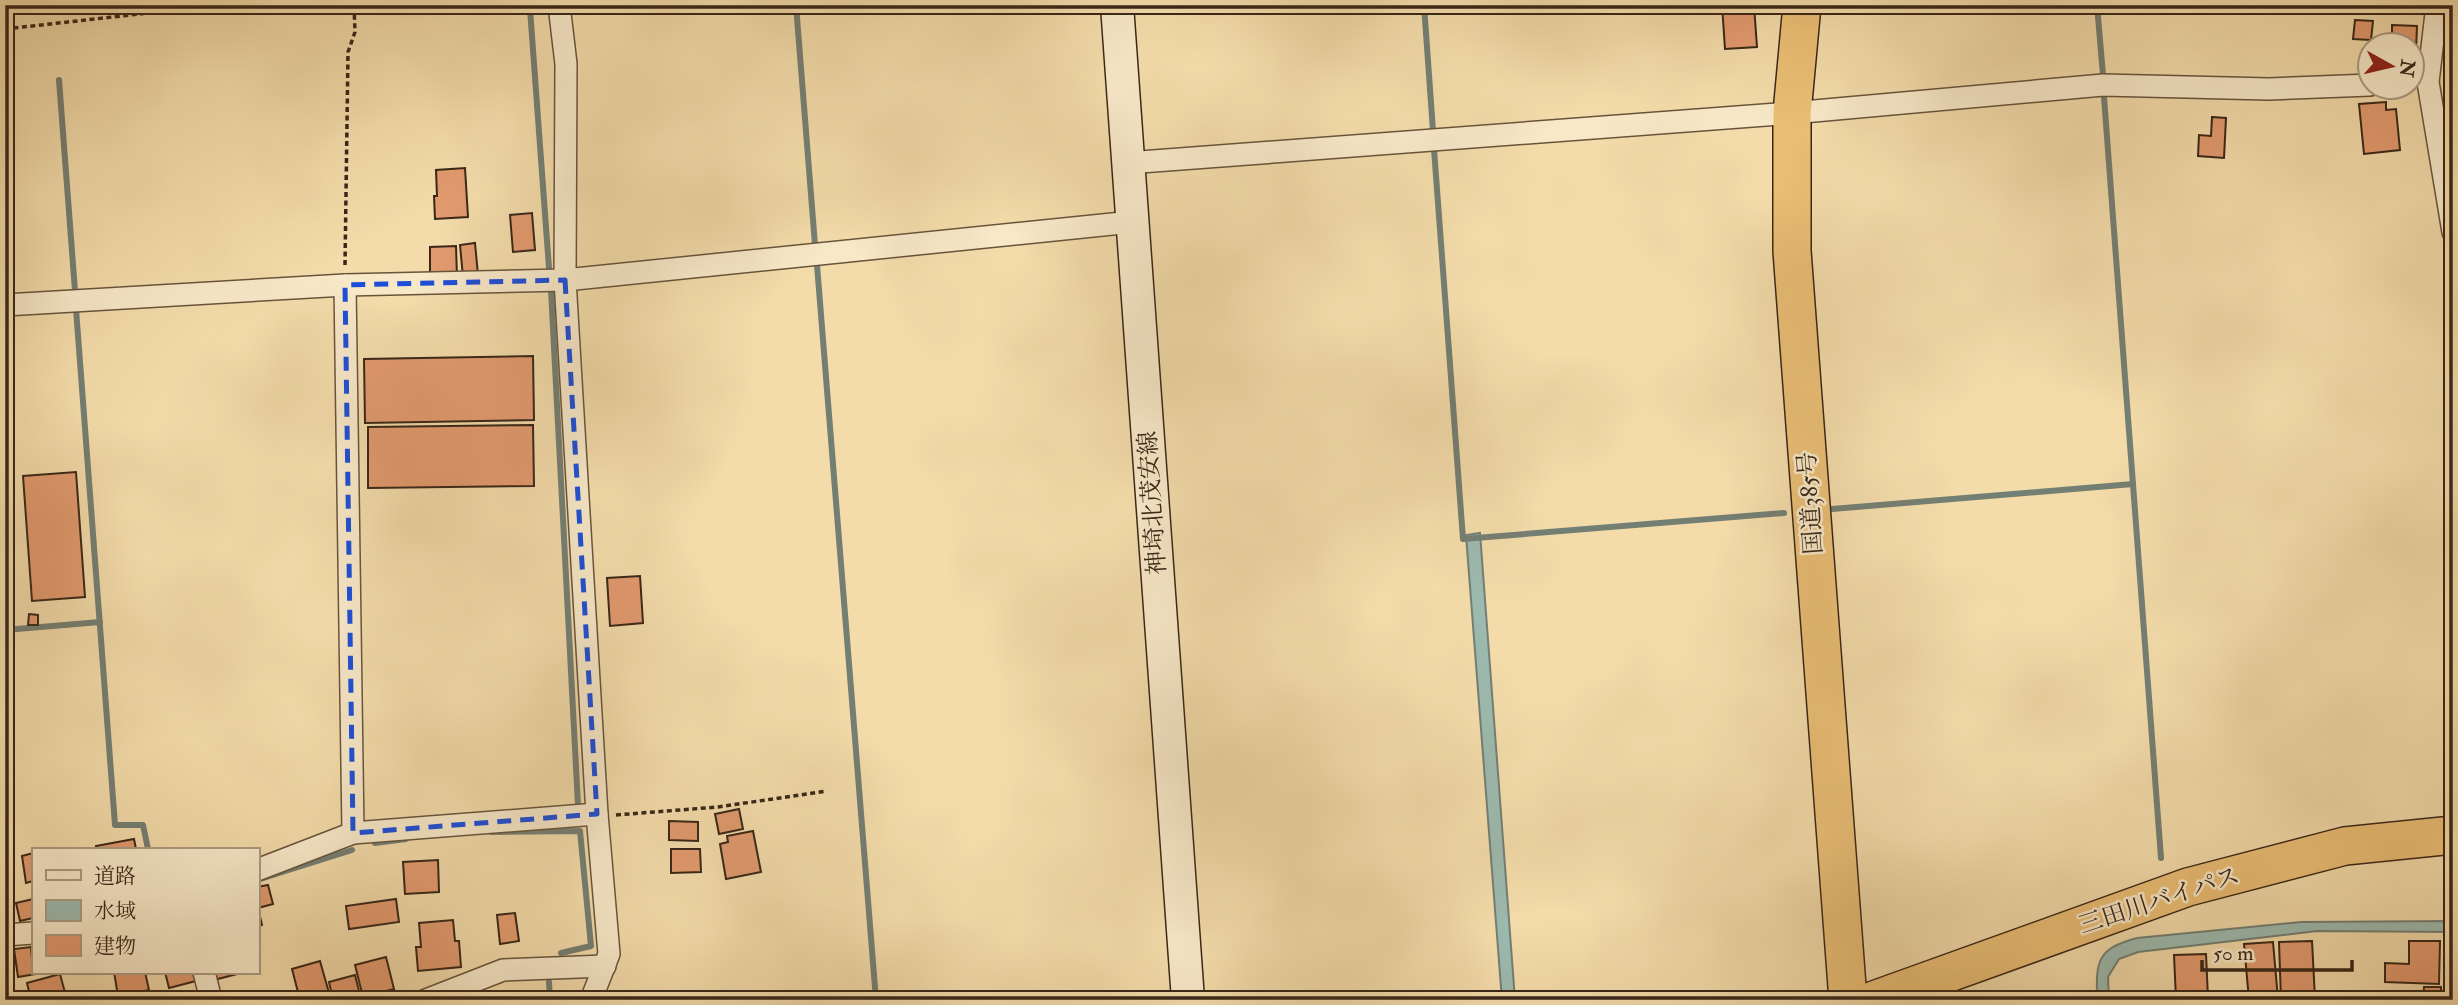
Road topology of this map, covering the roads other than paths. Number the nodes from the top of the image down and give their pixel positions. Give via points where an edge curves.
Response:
1 (559, 5) edge
2 (1117, 5) edge
3 (1802, 5) edge
4 (2437, 5) edge
5 (2426, 58) edge
6 (2356, 86) edge
7 (2425, 102) edge
8 (1792, 113) junction
9 (1127, 163) junction
10 (1132, 222) junction
11 (2453, 232) edge
12 (565, 279) junction
13 (345, 285) junction
14 (5, 305) edge
15 (597, 814) junction
16 (354, 833) junction
17 (2453, 835) edge
18 (259, 869) edge
19 (32, 933) edge
20 (5, 935) edge
21 (605, 966) junction
22 (204, 974) edge
23 (211, 1000) edge
24 (426, 1000) edge
25 (591, 1000) edge
26 (1188, 1000) edge
27 (1848, 1000) edge
28 (1874, 1000) edge

1 - 12 street via 566,64
2 - 9 main road, 神埼北茂安線
3 - 8 highway, 国道385号
4 - 5 street
6 - 8 street via 2269,89 2103,85
7 - 11 street
8 - 9 street
8 - 27 highway, 国道385号 via 1791,251
9 - 10 main road, 神埼北茂安線
10 - 12 street
10 - 26 main road, 神埼北茂安線
12 - 13 street
12 - 15 street
13 - 14 street
13 - 16 street
15 - 16 street
15 - 21 street via 609,954
16 - 18 street
17 - 28 highway, 三田川バイパス via 2345,846 2188,887
19 - 20 street
21 - 24 street via 503,970
21 - 25 street
22 - 23 street

